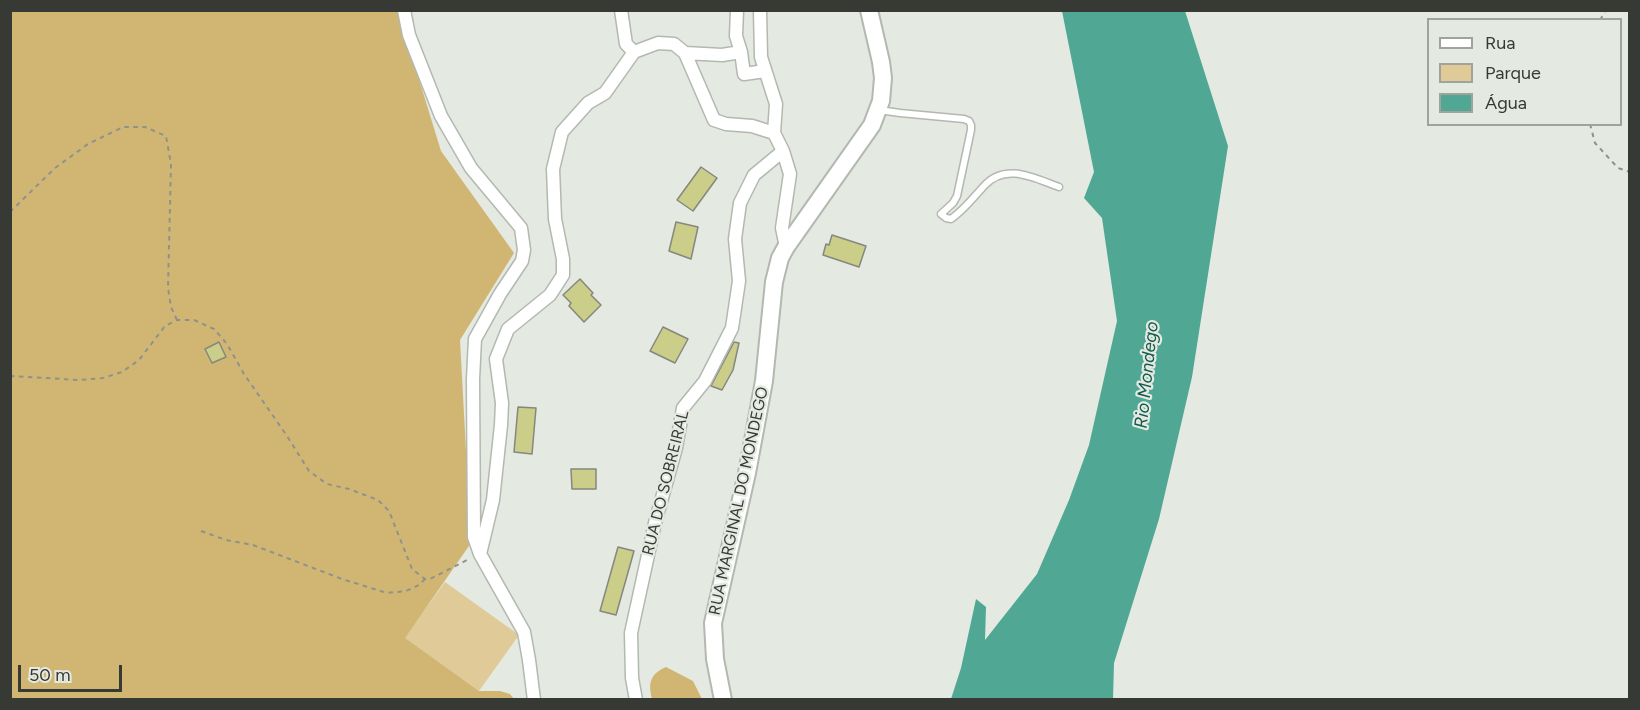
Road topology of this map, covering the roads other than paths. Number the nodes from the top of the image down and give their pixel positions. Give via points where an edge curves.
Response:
1 (404, 10) edge
2 (621, 10) edge
3 (737, 10) edge
4 (760, 10) edge
5 (868, 10) edge
6 (634, 52) junction
7 (741, 52) junction
8 (685, 53) junction
9 (765, 71) junction
10 (878, 110) junction
11 (774, 133) junction
12 (783, 151) junction
13 (1059, 187) dead end
14 (786, 247) junction
15 (480, 554) junction
16 (534, 699) edge
17 (636, 699) edge
18 (723, 699) edge

1 - 15 street via 441,116 471,168 522,228 522,261 475,339 474,537
2 - 6 street via 626,44
3 - 7 street via 736,36
4 - 9 street
5 - 10 main road, RUA MARGINAL DO MONDEGO via 884,78
6 - 8 street via 658,43 674,44
6 - 15 street via 605,93 588,104 562,132 553,169 563,275 550,295 508,329 496,359 501,425 493,500
7 - 8 street
7 - 9 street via 744,74
8 - 11 street via 714,120
9 - 11 street via 776,104
10 - 13 lane via 969,121 971,130 960,184 953,203 941,214 946,218 959,213 986,183 1010,172
10 - 14 main road, RUA MARGINAL DO MONDEGO via 872,125
11 - 12 street
12 - 14 street via 790,174 782,228
12 - 17 street, RUA DO SOBREIRAL via 754,175 740,203 735,239 739,281 732,328 705,381 682,408 631,633
14 - 18 main road, RUA MARGINAL DO MONDEGO via 774,282 764,381 713,623
15 - 16 street via 524,632

